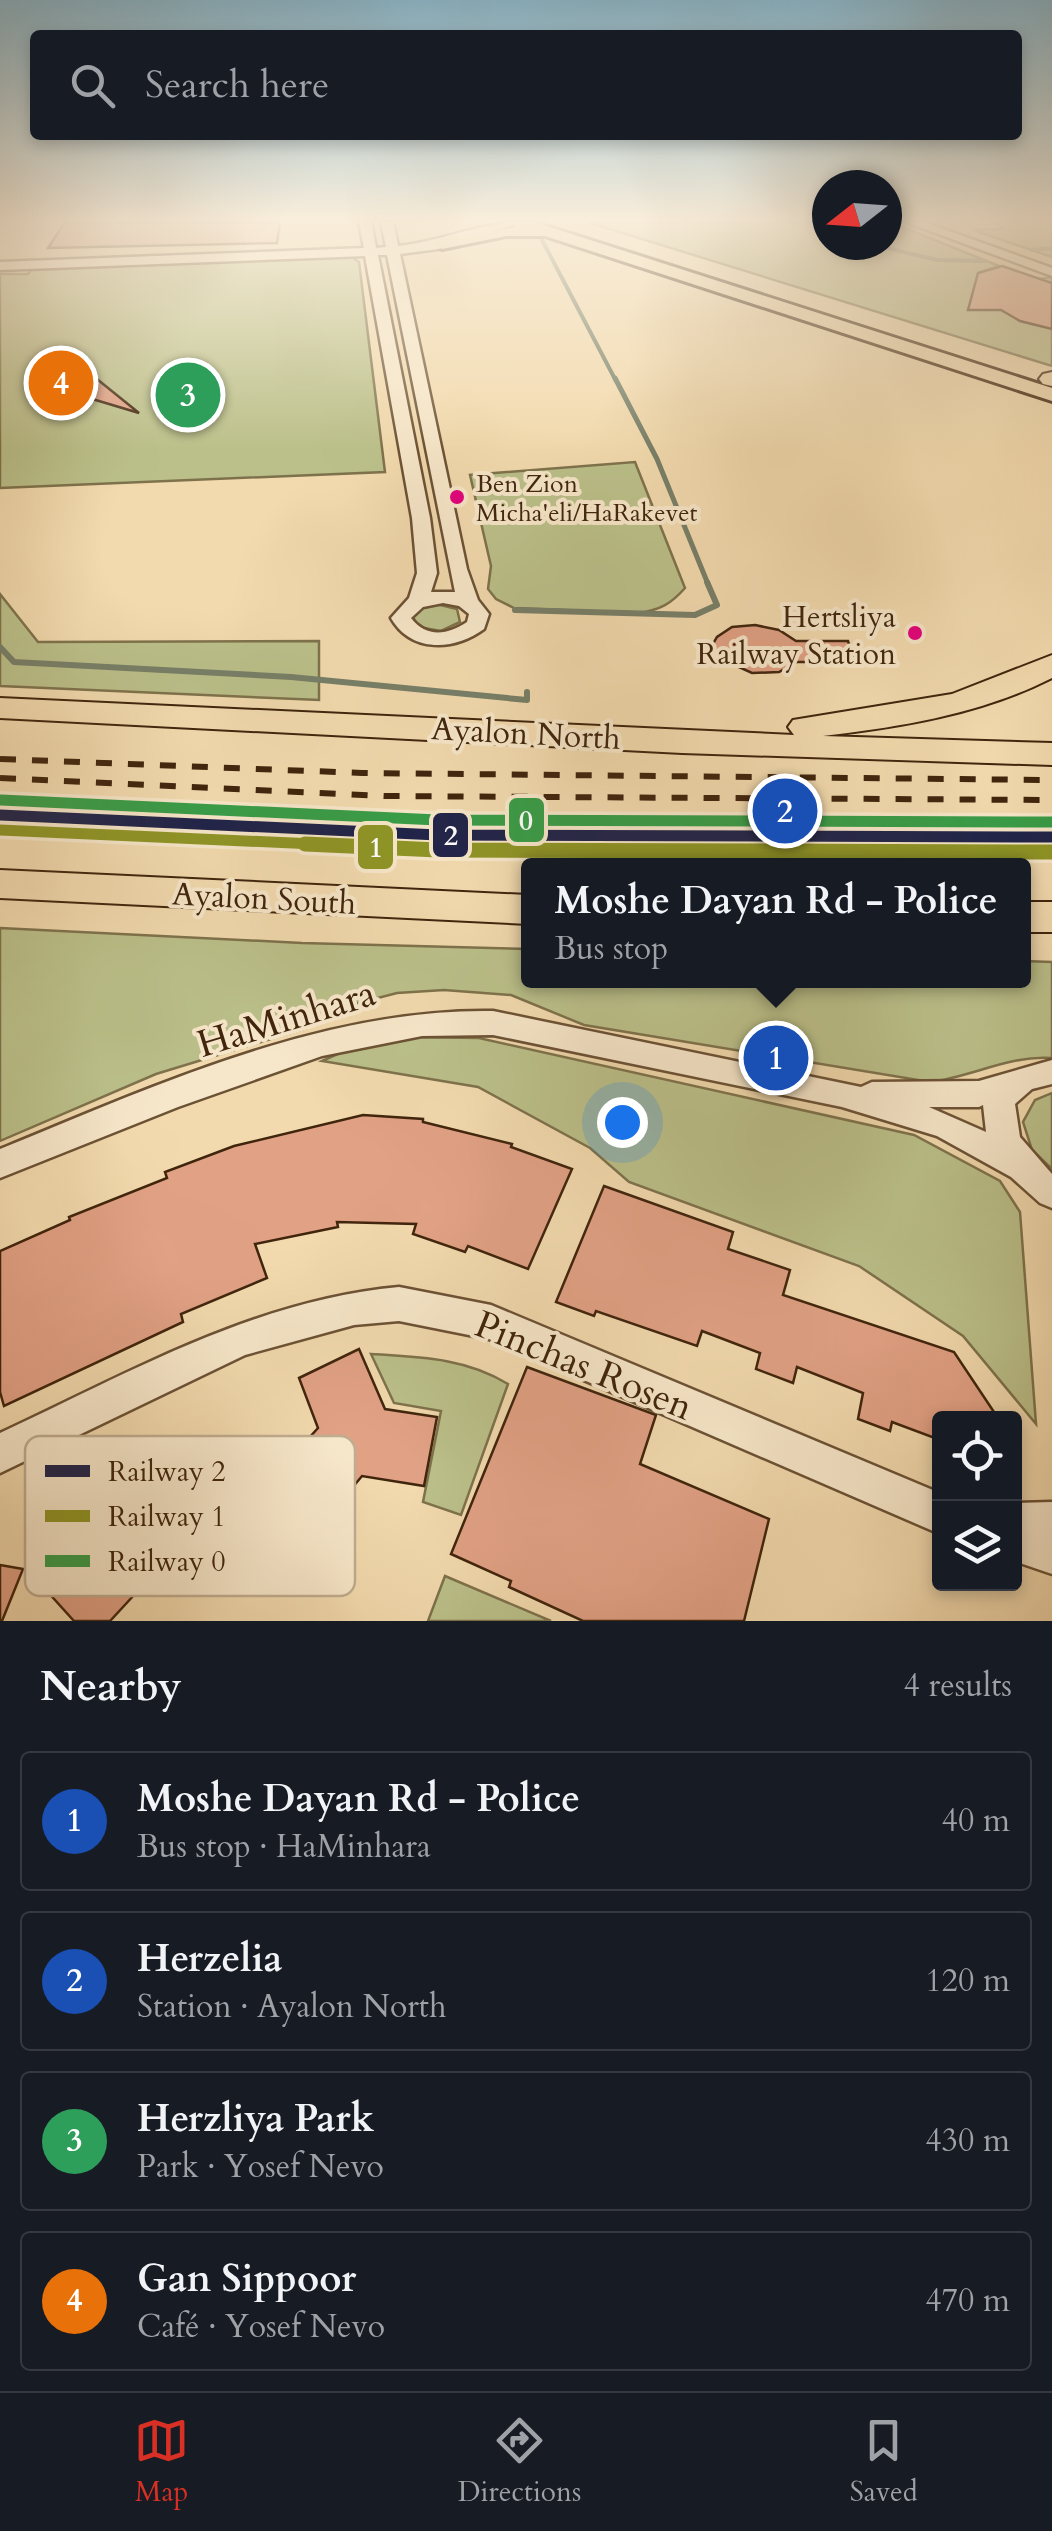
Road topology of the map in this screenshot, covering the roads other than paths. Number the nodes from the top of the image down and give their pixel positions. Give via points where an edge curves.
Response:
1 (386, 298) edge
2 (396, 298) edge
3 (763, 298) edge
4 (784, 298) edge
5 (1052, 379) edge
6 (1052, 395) edge
7 (418, 601) junction
8 (468, 602) junction
9 (1052, 664) edge
10 (0, 708) edge
11 (501, 732) junction
12 (1052, 754) edge
13 (0, 884) edge
14 (521, 910) edge
15 (1038, 1075) edge
16 (842, 1094) junction
17 (0, 1164) edge
18 (1034, 1180) edge
19 (1052, 1208) edge
20 (38, 1436) edge
21 (25, 1442) edge
22 (0, 1454) edge
23 (932, 1511) edge
24 (1052, 1522) edge
25 (1022, 1523) edge
26 (1022, 1543) edge
27 (1052, 1553) edge

1 - 7 street via 427,572
2 - 8 street via 422,379
3 - 6 main road
4 - 5 main road
7 - 8 street
7 - 8 street via 404,611 403,625 435,639 477,625 479,614
9 - 11 highway via 982,697 888,719 798,728
10 - 11 highway, Ayalon North
11 - 12 highway, Ayalon North
13 - 14 highway, Ayalon South
15 - 16 street, HaMinhara via 979,1094
15 - 18 street via 1004,1096 998,1122 1008,1152
16 - 17 street, HaMinhara via 451,1020 304,1048
16 - 18 street, HaMinhara via 947,1126
18 - 19 street
20 - 23 street, Pinchas Rosen via 240,1339 354,1308 399,1304 491,1322
21 - 22 street, Pinchas Rosen
24 - 25 street
26 - 27 street

